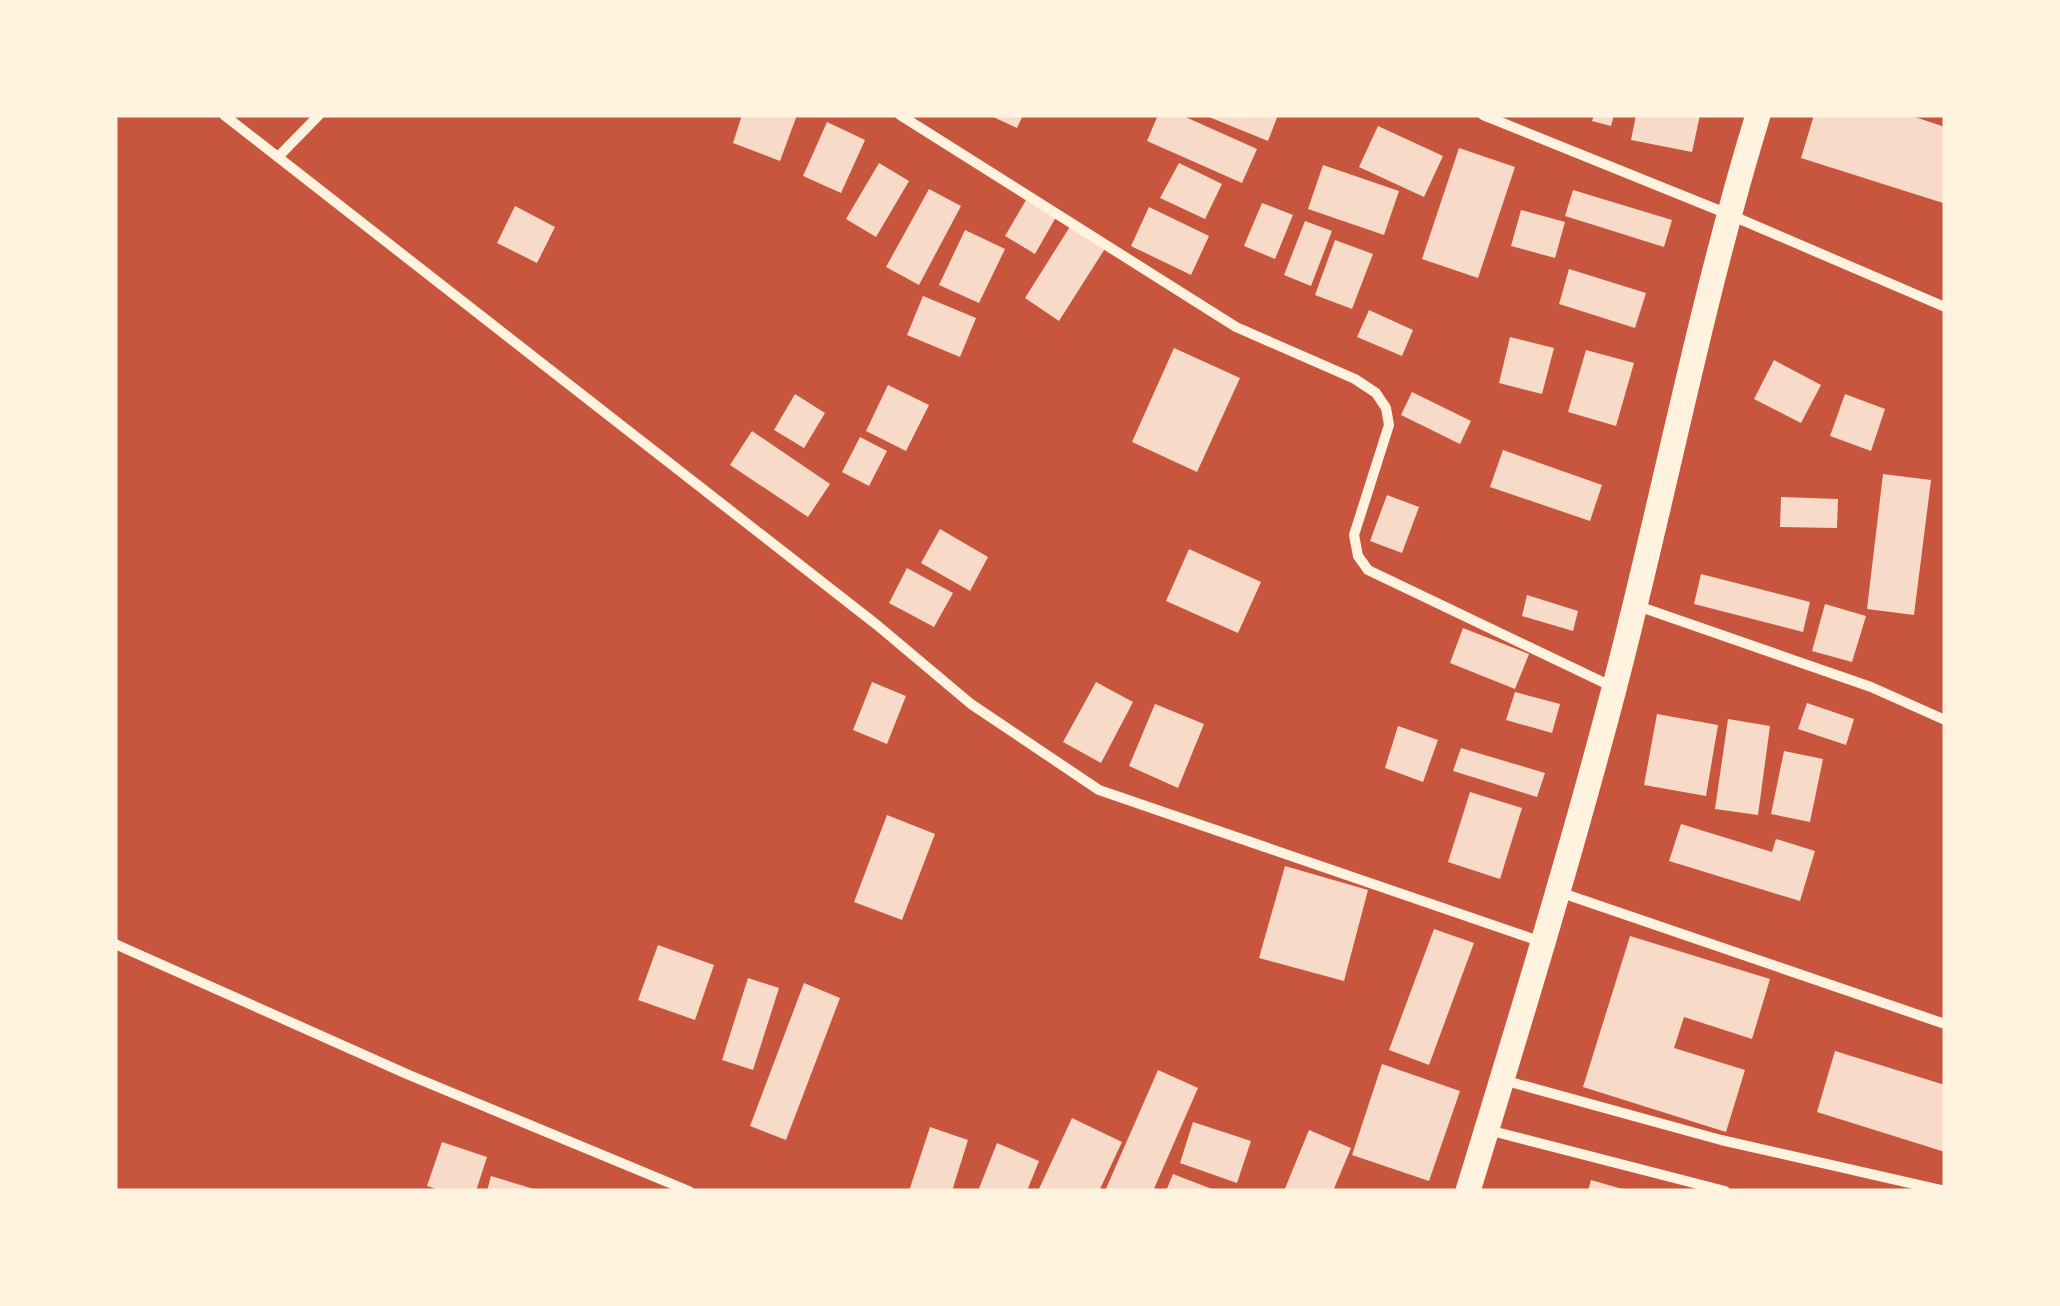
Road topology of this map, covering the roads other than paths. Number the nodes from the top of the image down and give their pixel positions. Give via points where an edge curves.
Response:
1 (224, 115) edge
2 (318, 115) edge
3 (900, 115) edge
4 (1483, 115) edge
5 (1758, 115) edge
6 (278, 157) junction
7 (1728, 214) junction
8 (1945, 307) edge
9 (1634, 605) junction
10 (1614, 688) junction
11 (1945, 720) edge
12 (1558, 891) junction
13 (1543, 942) junction
14 (115, 944) edge
15 (1945, 1024) edge
16 (1502, 1080) junction
17 (1487, 1130) junction
18 (689, 1191) edge
19 (1468, 1191) edge
20 (1725, 1191) edge
21 (1945, 1191) edge

1 - 6 street
2 - 6 street
3 - 10 street via 1236,328 1356,378 1376,393 1389,425 1354,535 1368,570
4 - 7 street
5 - 7 main road
6 - 13 street via 972,704 1100,790
7 - 8 street
7 - 9 main road
9 - 10 main road
9 - 11 street via 1871,687
10 - 12 main road
12 - 13 main road
12 - 15 street
13 - 16 main road
14 - 18 street
16 - 17 main road
16 - 21 street via 1720,1140
17 - 19 main road
17 - 20 street

